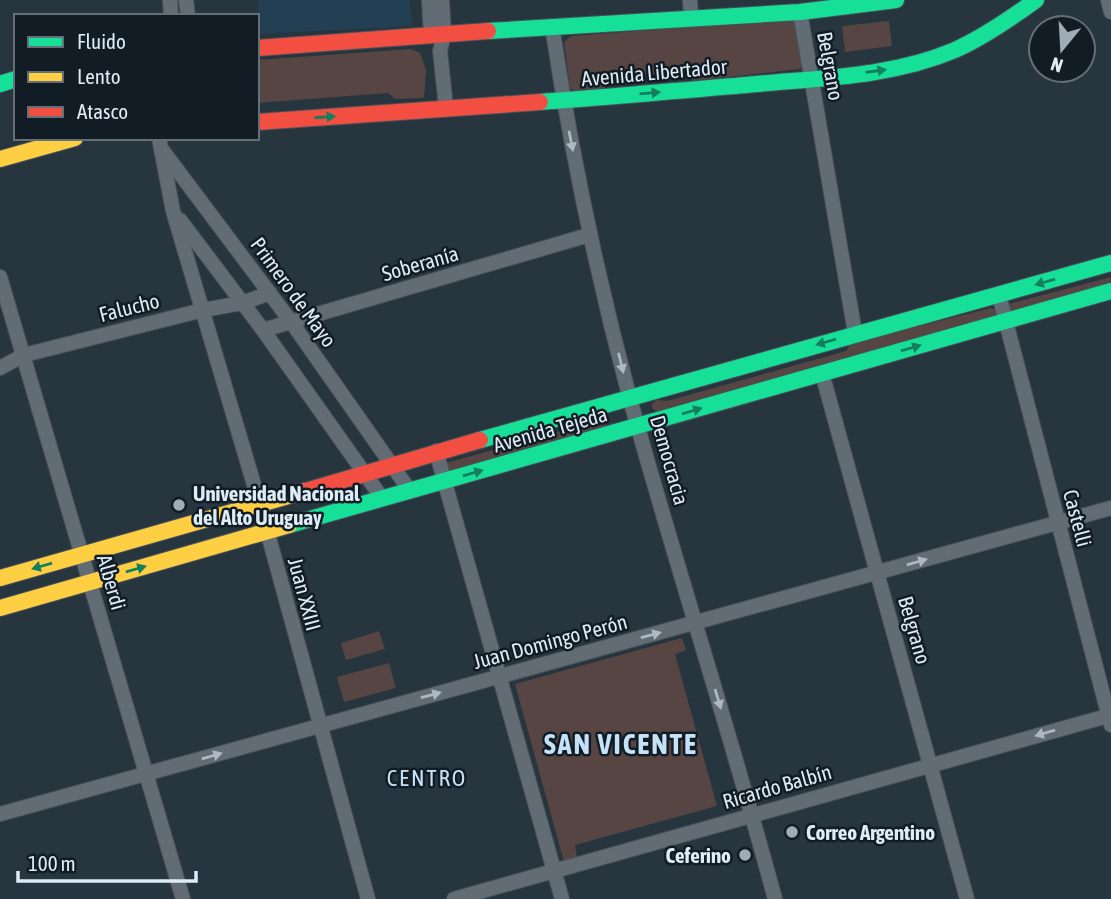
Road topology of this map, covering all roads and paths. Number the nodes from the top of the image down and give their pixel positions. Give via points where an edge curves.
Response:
1 (429, 0) edge
2 (442, 0) edge
3 (690, 0) edge
4 (893, 0) edge
5 (1036, 0) edge
6 (1108, 0) edge
7 (800, 12) junction
8 (1111, 12) edge
9 (691, 18) junction
10 (552, 26) junction
11 (437, 35) junction
12 (259, 48) edge
13 (811, 78) junction
14 (563, 102) junction
15 (446, 107) junction
16 (259, 122) edge
17 (68, 140) edge
18 (159, 143) edge
19 (0, 159) edge
20 (173, 211) junction
21 (590, 235) junction
22 (1111, 263) edge
23 (0, 277) edge
24 (1111, 291) edge
25 (270, 293) junction
26 (999, 295) junction
27 (242, 303) junction
28 (203, 310) junction
29 (1006, 321) junction
30 (292, 323) junction
31 (263, 330) junction
32 (855, 333) junction
33 (24, 355) junction
34 (0, 368) edge
35 (822, 373) junction
36 (630, 399) junction
37 (638, 426) junction
38 (436, 451) junction
39 (391, 464) junction
40 (364, 472) junction
41 (445, 481) junction
42 (410, 491) junction
43 (382, 498) junction
44 (260, 505) junction
45 (1111, 508) edge
46 (1058, 523) junction
47 (266, 531) junction
48 (82, 555) junction
49 (877, 574) junction
50 (0, 578) edge
51 (90, 582) junction
52 (0, 608) edge
53 (695, 623) junction
54 (500, 677) junction
55 (1110, 718) edge
56 (319, 725) junction
57 (931, 765) junction
58 (146, 774) junction
59 (0, 814) edge
60 (752, 815) junction
61 (554, 870) junction
62 (183, 899) edge
63 (368, 899) edge
64 (454, 899) edge
65 (562, 899) edge
66 (775, 899) edge
67 (967, 899) edge

1 - 11 street
2 - 11 street
3 - 9 street
4 - 7 main road
13 -> 5 main road, Avenida Libertador via 883,71 940,56 996,30
6 - 8 street
7 - 9 main road
7 - 13 street, Belgrano
9 - 10 main road
10 - 11 main road
10 - 14 street, Democracia
11 - 12 main road
11 - 15 street
14 -> 13 main road, Avenida Libertador
13 - 32 street, Belgrano
14 - 15 main road, Avenida Libertador
14 -> 21 street, Democracia
16 -> 15 main road, Avenida Libertador
17 - 19 main road
18 - 20 street, Juan XXIII
18 - 25 street, Primero de Mayo
20 - 27 street
20 - 28 street, Juan XXIII
21 - 30 street, Soberanía
21 -> 36 street, Democracia
22 -> 26 main road, Avenida Tejeda
23 - 33 street, Alberdi
24 - 29 main road, Avenida Tejeda
25 - 27 street, Falucho
25 - 30 street, Primero de Mayo
26 - 29 street, Castelli
26 - 32 main road, Avenida Tejeda
27 - 28 street, Falucho
27 - 31 street
28 - 33 street, Falucho
28 - 44 street, Juan XXIII
35 -> 29 main road, Avenida Tejeda
29 - 46 street, Castelli
30 - 31 street, Soberanía
30 - 39 street, Primero de Mayo
31 - 40 street
32 -> 36 main road, Avenida Tejeda
33 - 34 street, Falucho
33 - 48 street, Alberdi
37 -> 35 main road, Avenida Tejeda
35 - 49 street, Belgrano
36 - 37 street, Democracia
36 - 38 main road, Avenida Tejeda
41 -> 37 main road, Avenida Tejeda
37 - 53 street, Democracia
38 - 39 main road, Avenida Tejeda
38 - 41 street
39 - 40 main road, Avenida Tejeda
39 - 42 street, Primero de Mayo
40 - 43 street
40 - 44 main road, Avenida Tejeda
41 - 42 main road, Avenida Tejeda
41 - 54 street
42 - 43 main road, Avenida Tejeda
43 - 47 main road, Avenida Tejeda
44 - 47 street, Juan XXIII
44 - 48 main road, Avenida Tejeda
45 - 46 street, Juan Domingo Perón
49 -> 46 street, Juan Domingo Perón
46 - 55 street, Castelli
51 -> 47 main road, Avenida Tejeda
47 - 56 street, Juan XXIII
48 -> 50 main road, Avenida Tejeda
48 - 51 street, Alberdi
49 - 53 street, Juan Domingo Perón
49 - 57 street, Belgrano
51 - 52 main road, Avenida Tejeda
51 - 58 street, Alberdi
54 -> 53 street, Juan Domingo Perón
53 -> 60 street, Democracia
56 -> 54 street, Juan Domingo Perón
54 - 61 street
55 -> 57 street, Ricardo Balbín
58 -> 56 street, Juan Domingo Perón
56 - 63 street, Juan XXIII
57 - 60 street, Ricardo Balbín
57 - 67 street, Belgrano
58 - 59 street, Juan Domingo Perón
58 - 62 street, Alberdi
60 - 61 street, Ricardo Balbín
60 - 66 street, Democracia
61 - 64 street, Ricardo Balbín
61 - 65 street

